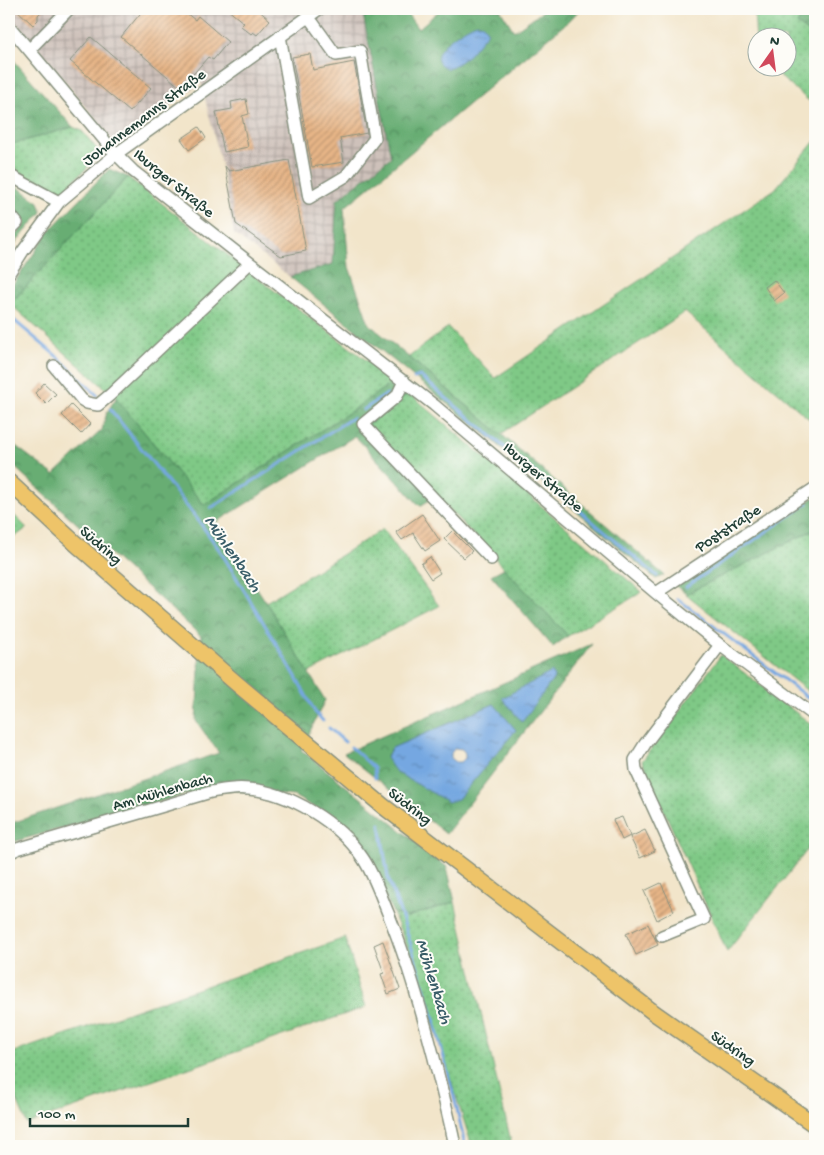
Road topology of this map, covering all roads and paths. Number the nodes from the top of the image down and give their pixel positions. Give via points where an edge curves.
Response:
1 (69, 9) edge
2 (319, 9) edge
3 (308, 16) junction
4 (9, 26) edge
5 (280, 36) junction
6 (29, 50) junction
7 (116, 154) junction
8 (9, 175) edge
9 (59, 202) junction
10 (9, 213) edge
11 (9, 231) edge
12 (250, 263) junction
13 (9, 273) edge
14 (54, 366) dead end
15 (404, 381) junction
16 (9, 482) edge
17 (815, 488) edge
18 (491, 559) dead end
19 (656, 593) junction
20 (720, 645) junction
21 (815, 716) edge
22 (9, 853) edge
23 (662, 936) dead end
24 (815, 1125) edge
25 (455, 1146) edge

1 - 6 street
2 - 3 street, Johannemanns Straße
3 - 5 street, Johannemanns Straße
3 - 5 street via 336,55 360,51 375,138 346,176 309,198
4 - 6 street, Iburger Straße
5 - 7 street, Johannemanns Straße
6 - 7 street, Iburger Straße
7 - 9 street, Johannemanns Straße
7 - 12 street, Iburger Straße via 133,172
8 - 9 street
9 - 13 street, Johannemanns Straße
10 - 11 street via 17,223
12 - 14 street via 98,405 82,400
12 - 15 street, Iburger Straße
15 - 18 street via 397,396 363,424
15 - 19 street, Iburger Straße
16 - 24 main road, Südring via 74,544 383,806 653,1012
17 - 19 street, Poststraße
19 - 20 street, Iburger Straße
20 - 21 street, Iburger Straße
20 - 23 street via 635,760 636,770 704,919
22 - 25 street, Am Mühlenbach via 227,789 249,788 272,794 294,801 316,814 338,830 363,858 397,934 420,1003

